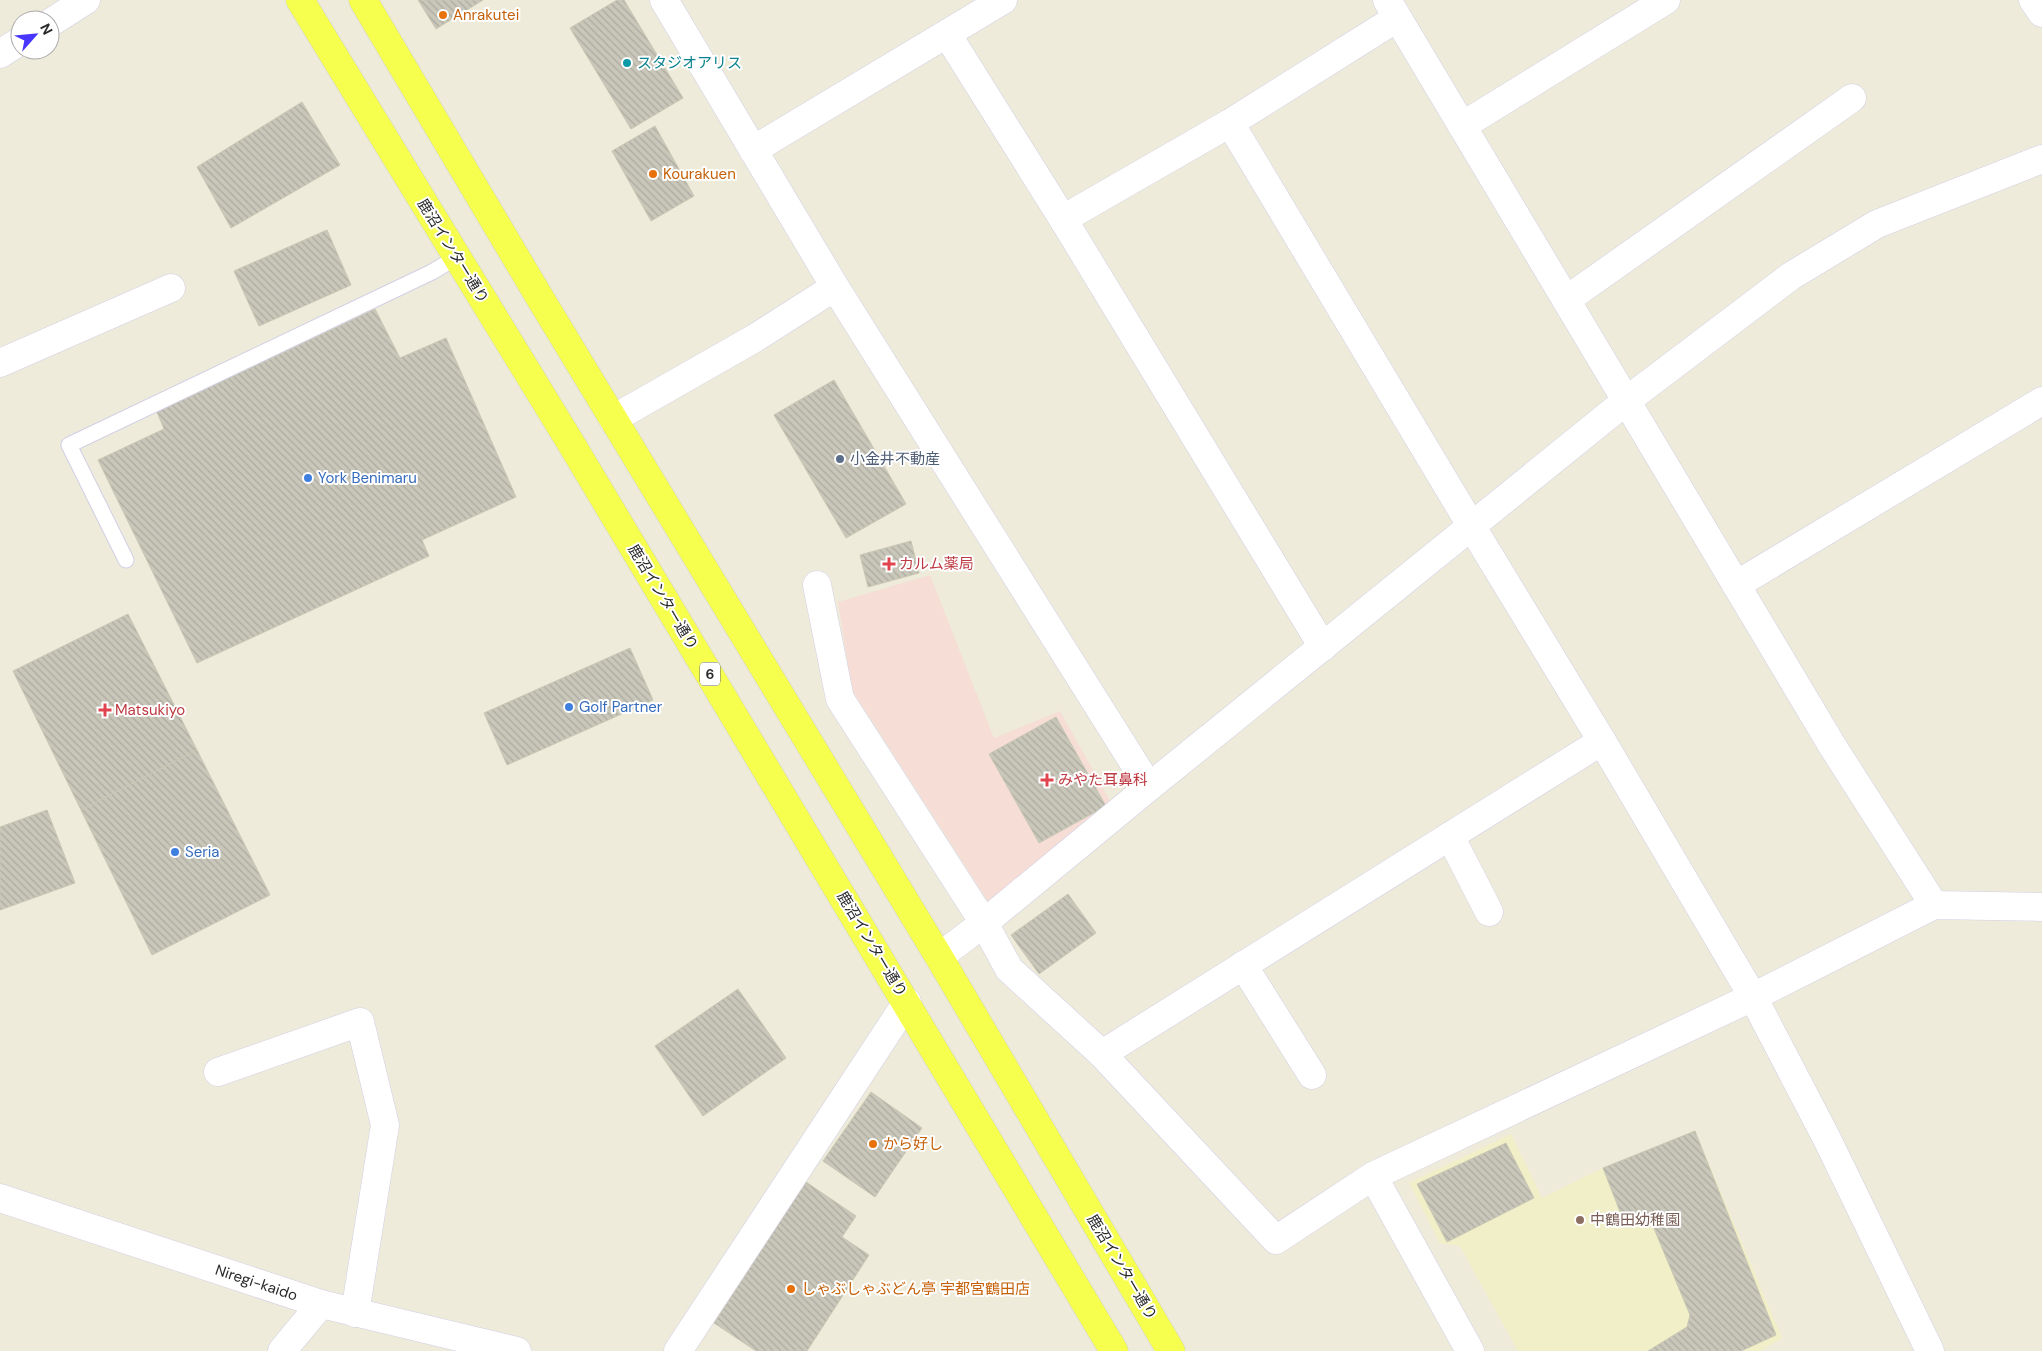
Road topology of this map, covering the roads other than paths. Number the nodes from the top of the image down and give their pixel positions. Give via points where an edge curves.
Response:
1 (86, 0) edge
2 (300, 0) edge
3 (363, 0) edge
4 (664, 0) edge
5 (1003, 0) edge
6 (1666, 0) edge
7 (2033, 0) edge
8 (1392, 9) edge
9 (2042, 14) edge
10 (60, 17) edge
11 (947, 34) junction
12 (1852, 98) dead end
13 (1230, 122) junction
14 (1462, 126) junction
15 (753, 150) junction
16 (2042, 159) edge
17 (1063, 219) junction
18 (457, 257) junction
19 (835, 287) junction
20 (171, 288) dead end
21 (1566, 300) junction
22 (0, 363) edge
23 (1626, 401) junction
24 (2042, 401) edge
25 (613, 418) junction
26 (1472, 527) junction
27 (126, 560) dead end
28 (817, 585) dead end
29 (1736, 585) junction
30 (1323, 647) junction
31 (1602, 741) junction
32 (1149, 787) junction
33 (1450, 836) junction
34 (1934, 905) junction
35 (2042, 907) edge
36 (1489, 912) dead end
37 (984, 923) junction
38 (939, 957) junction
39 (1243, 965) junction
40 (1753, 997) junction
41 (907, 1002) junction
42 (1102, 1054) junction
43 (218, 1072) dead end
44 (1312, 1075) dead end
45 (1373, 1176) junction
46 (0, 1198) edge
47 (321, 1304) junction
48 (355, 1313) junction
49 (282, 1351) edge
50 (517, 1351) edge
51 (678, 1351) edge
52 (1114, 1351) edge
53 (1171, 1351) edge
54 (1470, 1351) edge
55 (1930, 1351) edge

1 - 10 street
2 - 18 main road, 鹿沼インター通り / 6
3 - 25 main road, 鹿沼インター通り
4 - 15 street
5 - 11 street
6 - 14 street
7 - 9 street
8 - 13 street
8 - 14 street
11 - 15 street
11 - 17 street
12 - 21 street
13 - 17 street
13 - 26 street
14 - 21 street
15 - 19 street
16 - 23 street via 1878,224 1791,276
17 - 30 street
18 - 27 lane via 432,272 69,445
18 - 41 main road, 鹿沼インター通り / 6
19 - 25 street via 755,338
19 - 32 street
20 - 22 street
21 - 23 street
23 - 26 street
23 - 29 street
24 - 29 street
25 - 38 main road, 鹿沼インター通り
26 - 30 street
26 - 31 street
28 - 37 street via 840,699
29 - 34 street via 1833,747
30 - 32 street
31 - 33 street
31 - 40 street
32 - 37 street
33 - 36 street
33 - 39 street
34 - 35 street
34 - 40 street
37 - 38 street
37 - 42 street via 1009,968
38 - 53 main road, 鹿沼インター通り
39 - 42 street
39 - 44 street
40 - 45 street
40 - 55 street via 1827,1139
41 - 51 street
41 - 52 main road, 鹿沼インター通り / 6
42 - 45 street via 1276,1240
43 - 48 street via 360,1022 385,1124
45 - 54 street
46 - 47 street, Niregi-kaido
47 - 48 street, Niregi-kaido
47 - 49 street
48 - 50 street, Niregi-kaido

